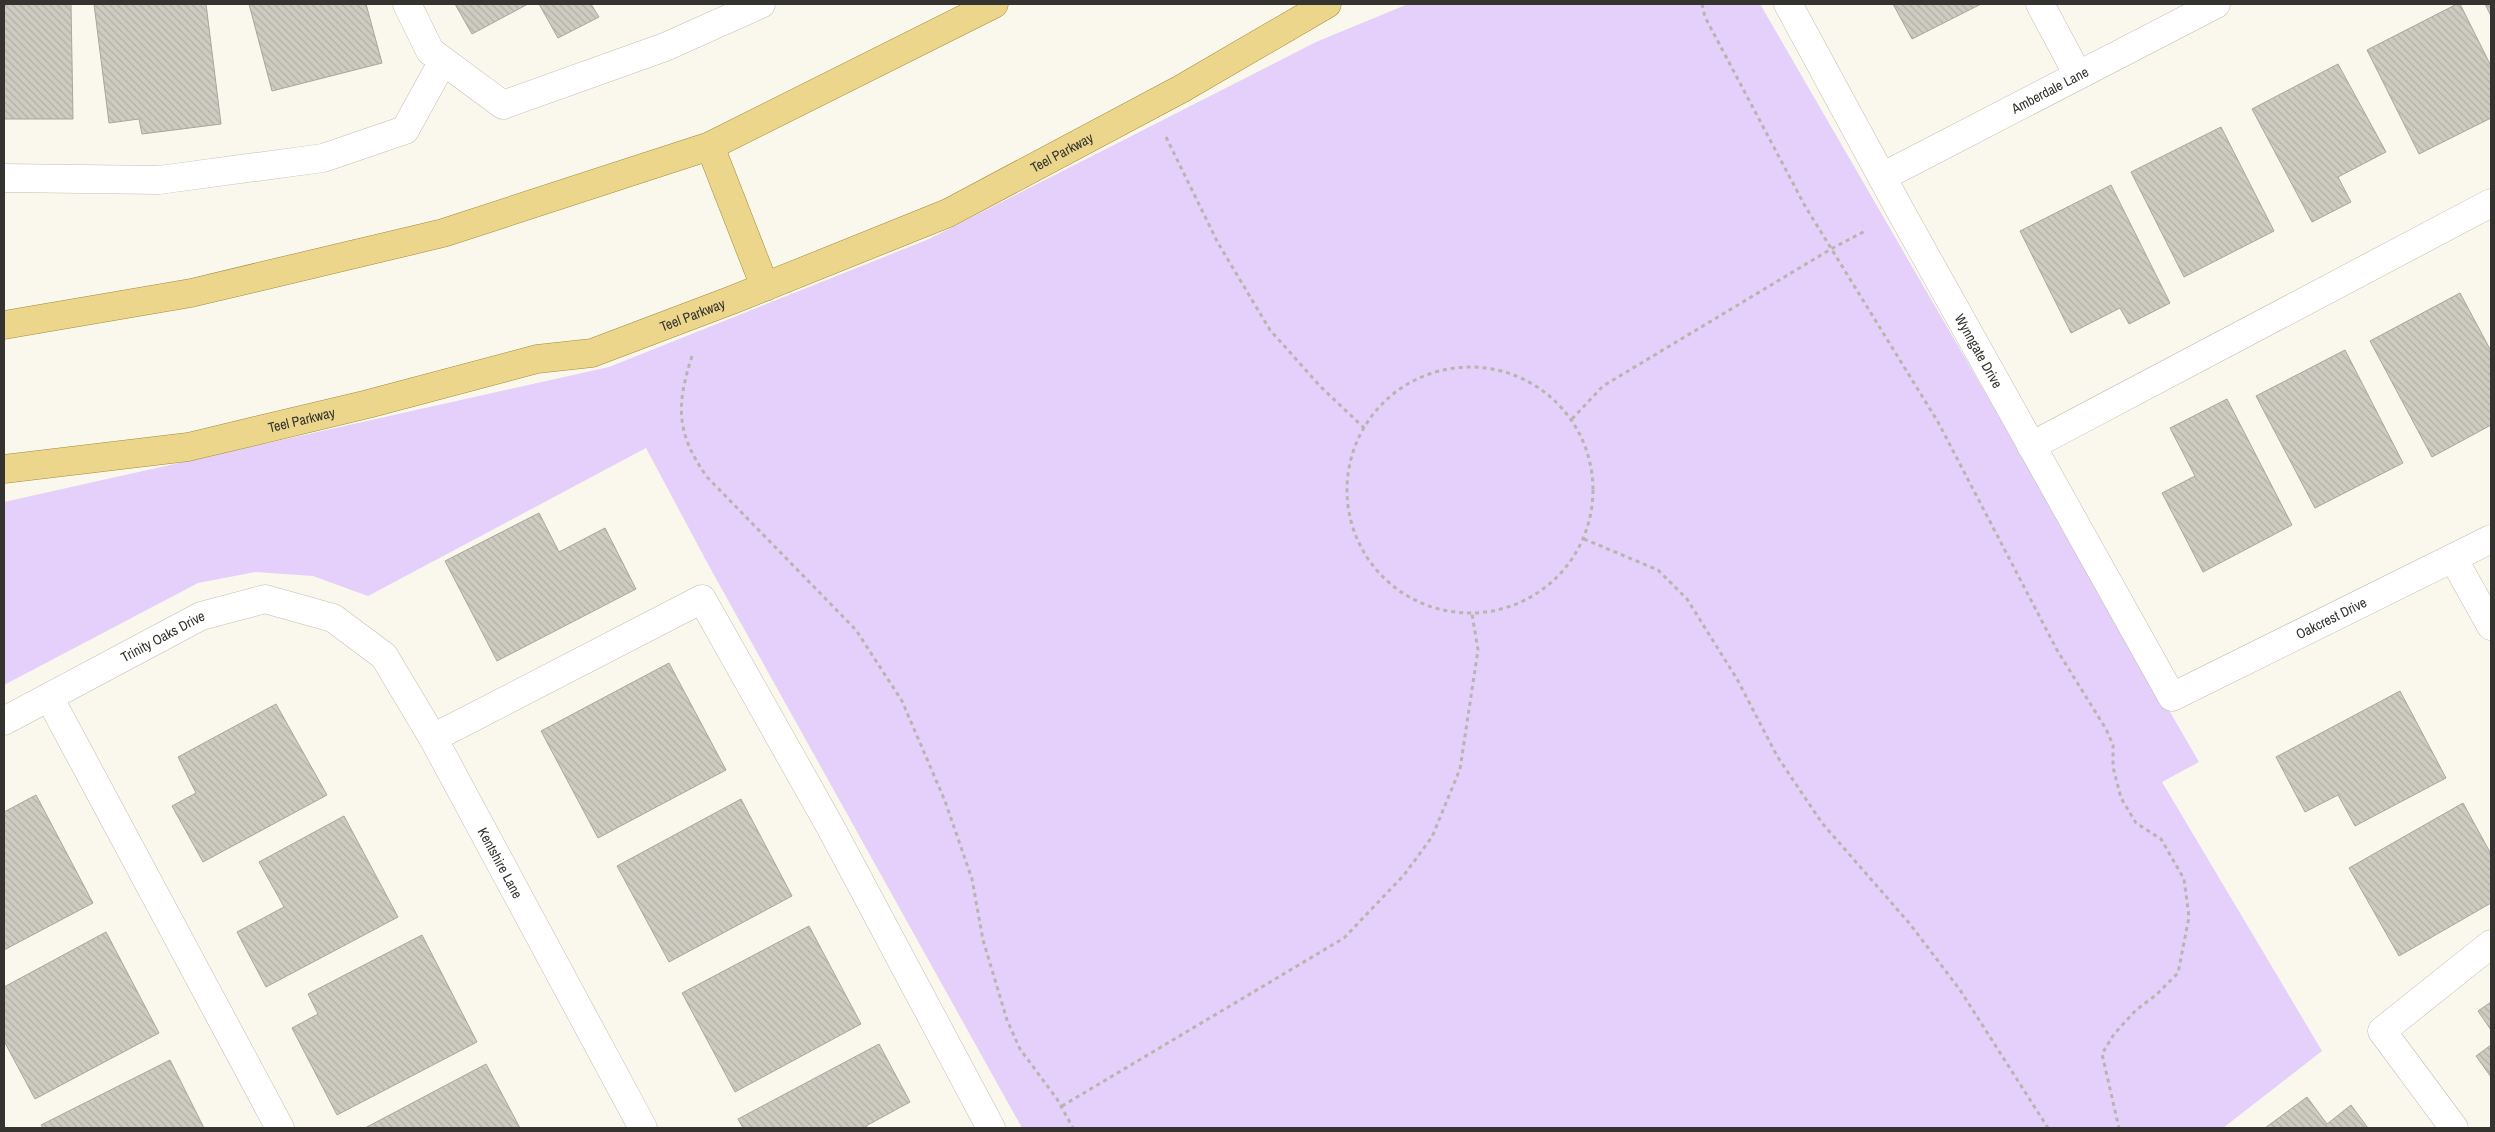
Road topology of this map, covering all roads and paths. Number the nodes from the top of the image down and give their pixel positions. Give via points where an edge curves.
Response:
1 (407, 4) edge
2 (761, 4) edge
3 (994, 4) edge
4 (1327, 4) edge
5 (1702, 4) edge
6 (1788, 4) edge
7 (2040, 4) edge
8 (2216, 4) edge
9 (444, 61) junction
10 (2078, 75) junction
11 (1164, 134) dead end
12 (710, 146) junction
13 (1882, 177) junction
14 (4, 178) edge
15 (2491, 203) edge
16 (1867, 230) dead end
17 (1831, 249) junction
18 (765, 287) junction
19 (4, 325) edge
20 (693, 351) dead end
21 (1572, 419) junction
22 (1364, 428) junction
23 (2031, 446) junction
24 (4, 469) edge
25 (1584, 539) junction
26 (2491, 539) edge
27 (2453, 558) junction
28 (1472, 614) junction
29 (333, 618) joint
30 (2491, 626) edge
31 (49, 697) junction
32 (2172, 697) joint
33 (4, 721) edge
34 (433, 738) junction
35 (2491, 944) edge
36 (1062, 1106) junction
37 (280, 1128) edge
38 (642, 1128) edge
39 (991, 1128) edge
40 (1073, 1128) edge
41 (2048, 1128) edge
42 (2119, 1128) edge
43 (2454, 1128) edge

1 - 9 street via 430,51
2 - 9 street via 665,47 503,105
3 - 12 main road
4 - 18 main road, Teel Parkway via 1181,89 948,213
5 - 17 path via 1705,17
6 - 13 street, Wynngate Drive
7 - 10 street
8 - 10 street, Amberdale Lane
9 - 14 street via 405,130 323,158 159,180
10 - 13 street, Amberdale Lane
11 - 22 path via 1218,243 1270,330 1320,386
12 - 18 main road
12 - 19 main road via 443,234 190,293
13 - 23 street, Wynngate Drive
15 - 23 street
16 - 17 path
17 - 21 path via 1603,386
17 - 42 path via 1938,422 2057,650 2106,729 2113,745 2113,768 2121,798 2136,823 2161,839 2184,879 2189,917 2178,973 2136,1010 2114,1034 2102,1054
18 - 24 main road, Teel Parkway via 592,353 537,359 368,404 188,446
20 - 36 path via 683,383 682,426 692,457 707,478 856,630 902,701 945,801 972,879 983,940 1006,1020 1020,1049
21 - 22 path via 1553,398 1530,382 1504,371 1477,366 1449,368 1421,376 1398,390 1377,409
21 - 25 path via 1593,469 1594,496
22 - 28 path via 1350,459 1347,487 1349,515 1358,542 1373,566 1392,586 1409,597 1444,611
23 - 32 street, Wynngate Drive
25 - 28 path via 1566,569 1547,588 1508,608
25 - 41 path via 1658,570 1687,599 1737,679 1776,756 1822,823 1910,924 1960,990
26 - 27 street, Oakcrest Drive
27 - 30 street
27 - 32 street, Oakcrest Drive
28 - 36 path via 1478,650 1460,769 1432,837 1404,875 1344,938
29 - 31 street, Trinity Oaks Drive via 265,599 200,616
29 - 34 street, Kentshire Lane via 384,656
31 - 33 street, Trinity Oaks Drive
31 - 37 street
34 - 38 street, Kentshire Lane
34 - 39 street via 702,599 831,828
35 - 43 street via 2382,1031
36 - 40 path

